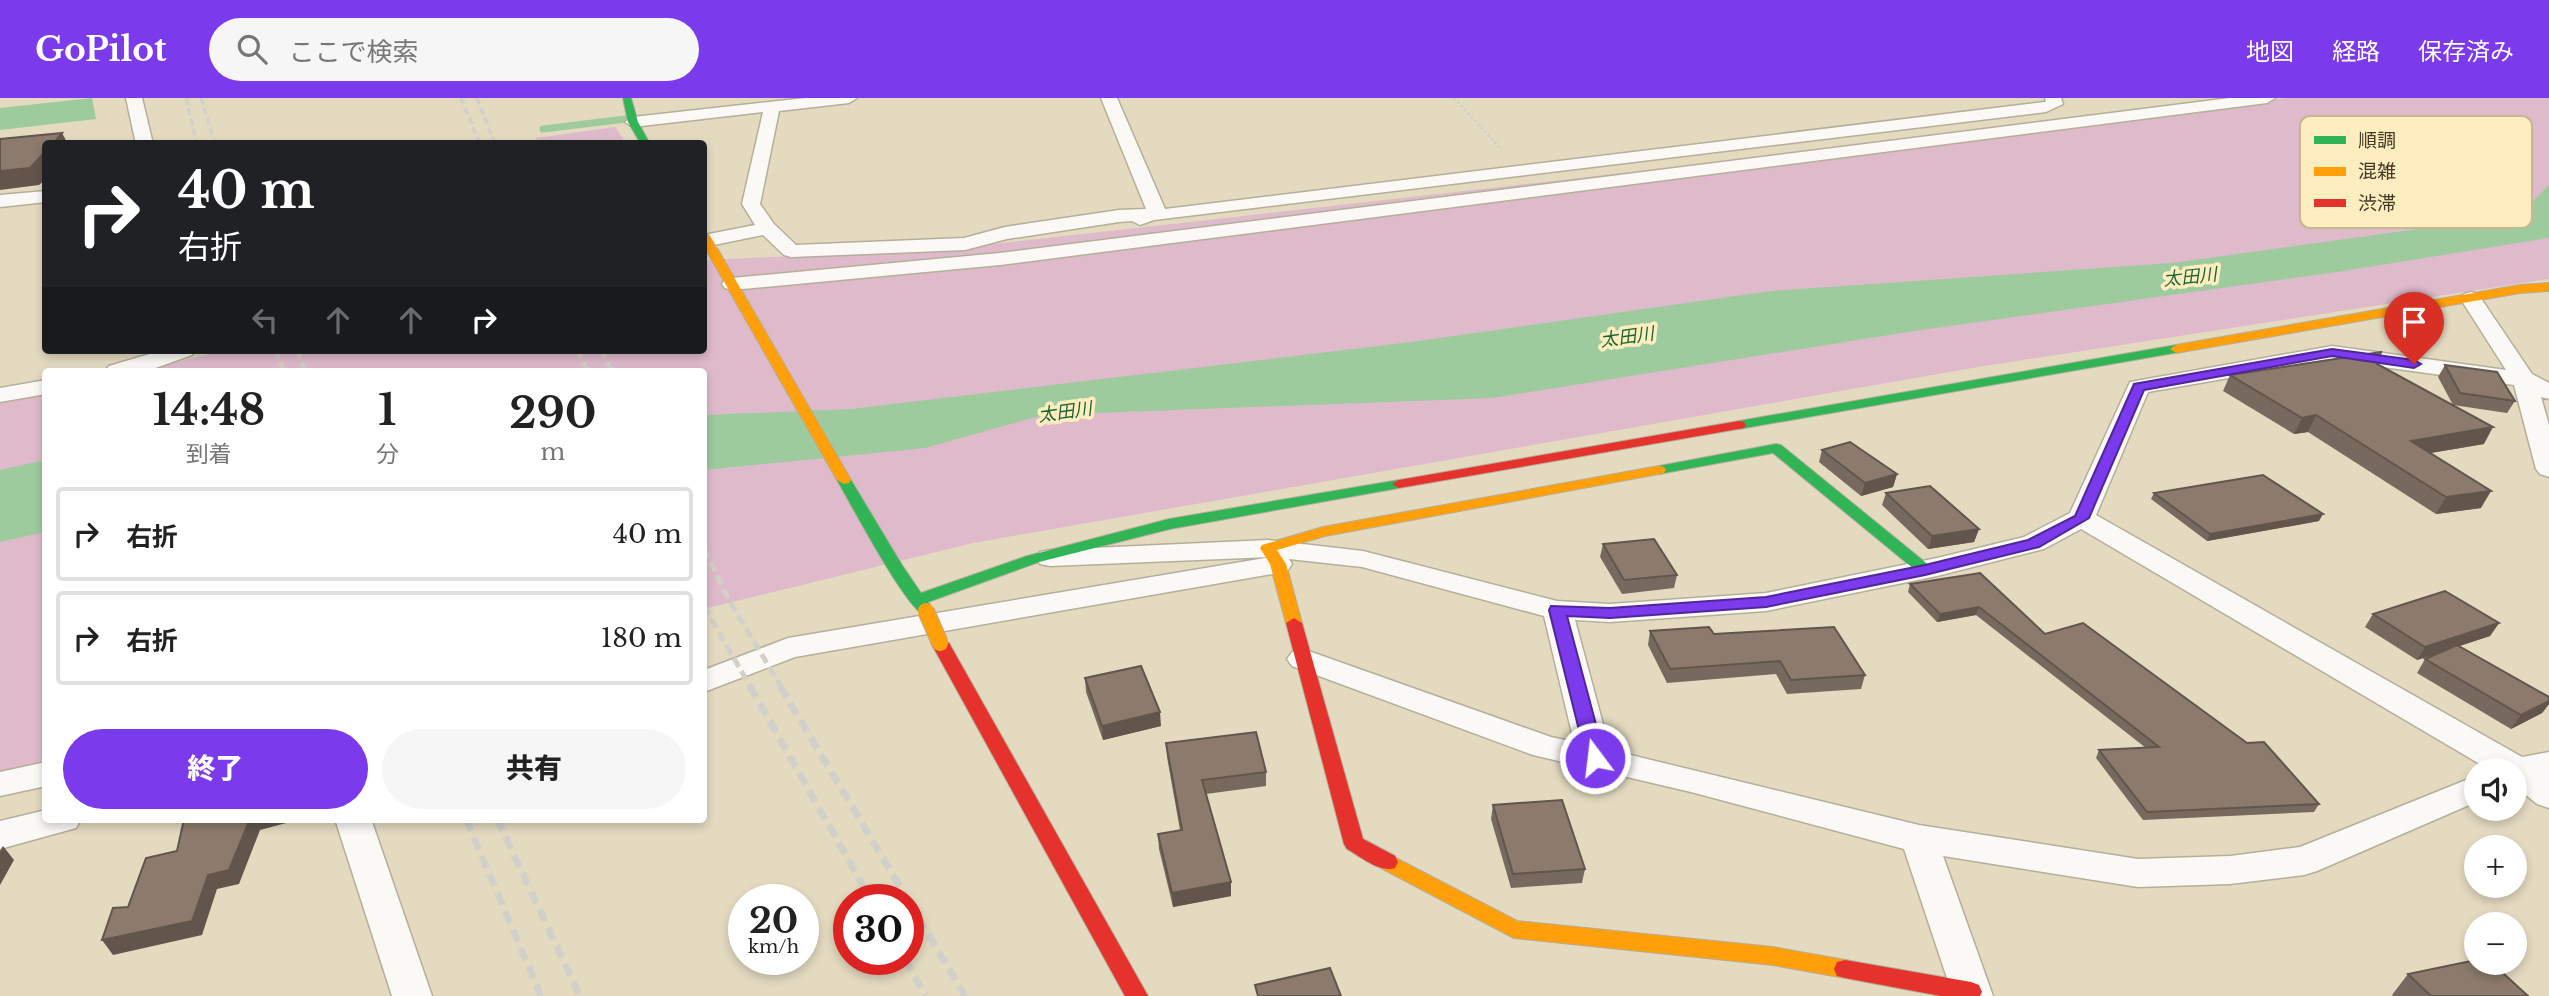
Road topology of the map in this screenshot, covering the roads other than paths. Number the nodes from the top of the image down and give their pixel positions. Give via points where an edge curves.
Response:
1 (134, 98) edge
2 (626, 98) edge
3 (849, 98) edge
4 (1109, 98) edge
5 (2053, 98) edge
6 (2267, 98) edge
7 (772, 106) junction
8 (633, 122) junction
9 (144, 140) edge
10 (641, 140) edge
11 (42, 196) edge
12 (0, 201) edge
13 (1154, 215) junction
14 (767, 228) junction
15 (707, 242) edge
16 (707, 244) edge
17 (971, 262) junction
18 (734, 286) junction
19 (2549, 287) edge
20 (2471, 298) junction
21 (173, 354) edge
22 (130, 368) edge
23 (2524, 379) junction
24 (42, 388) edge
25 (2549, 392) edge
26 (0, 395) edge
27 (2549, 469) edge
28 (2081, 518) junction
29 (1273, 556) junction
30 (1033, 559) junction
31 (1925, 570) junction
32 (921, 605) junction
33 (1557, 610) junction
34 (1303, 659) junction
35 (707, 681) edge
36 (1595, 758) junction
37 (2507, 758) edge
38 (2527, 769) edge
39 (42, 775) edge
40 (0, 784) edge
41 (2464, 793) edge
42 (2549, 795) edge
43 (47, 823) edge
44 (359, 823) edge
45 (0, 835) edge
46 (1919, 839) junction
47 (1972, 994) edge
48 (412, 996) edge
49 (1137, 996) edge

1 - 9 street
2 - 8 street
3 - 7 street
4 - 13 street via 1156,209
5 - 13 street via 2055,104 2046,107
6 - 17 street
7 - 8 street
7 - 14 street via 751,204
8 - 10 street
11 - 12 street
13 - 14 street via 1005,233 965,244 791,251
13 - 17 street
14 - 15 street
16 - 18 street
17 - 18 street
18 - 32 street via 894,566
19 - 20 street
20 - 23 street
20 - 30 street via 1169,524
21 - 22 street
23 - 25 street
23 - 27 street
23 - 28 street via 2332,353 2138,387
24 - 26 street
28 - 31 street via 2034,543
28 - 37 street
29 - 30 street
29 - 31 street via 1323,531 1776,448
29 - 33 street via 1363,559
29 - 34 street
29 - 35 street via 788,648
30 - 32 street
31 - 33 street via 1766,602 1610,613
32 - 49 street, bridge
33 - 36 street
34 - 36 street via 1545,747
34 - 47 street via 1354,844 1514,929 1773,956
36 - 46 street
38 - 42 street
39 - 40 street
41 - 46 street via 2304,861 2230,870 2138,873
43 - 45 street
44 - 48 street
46 - 47 street

